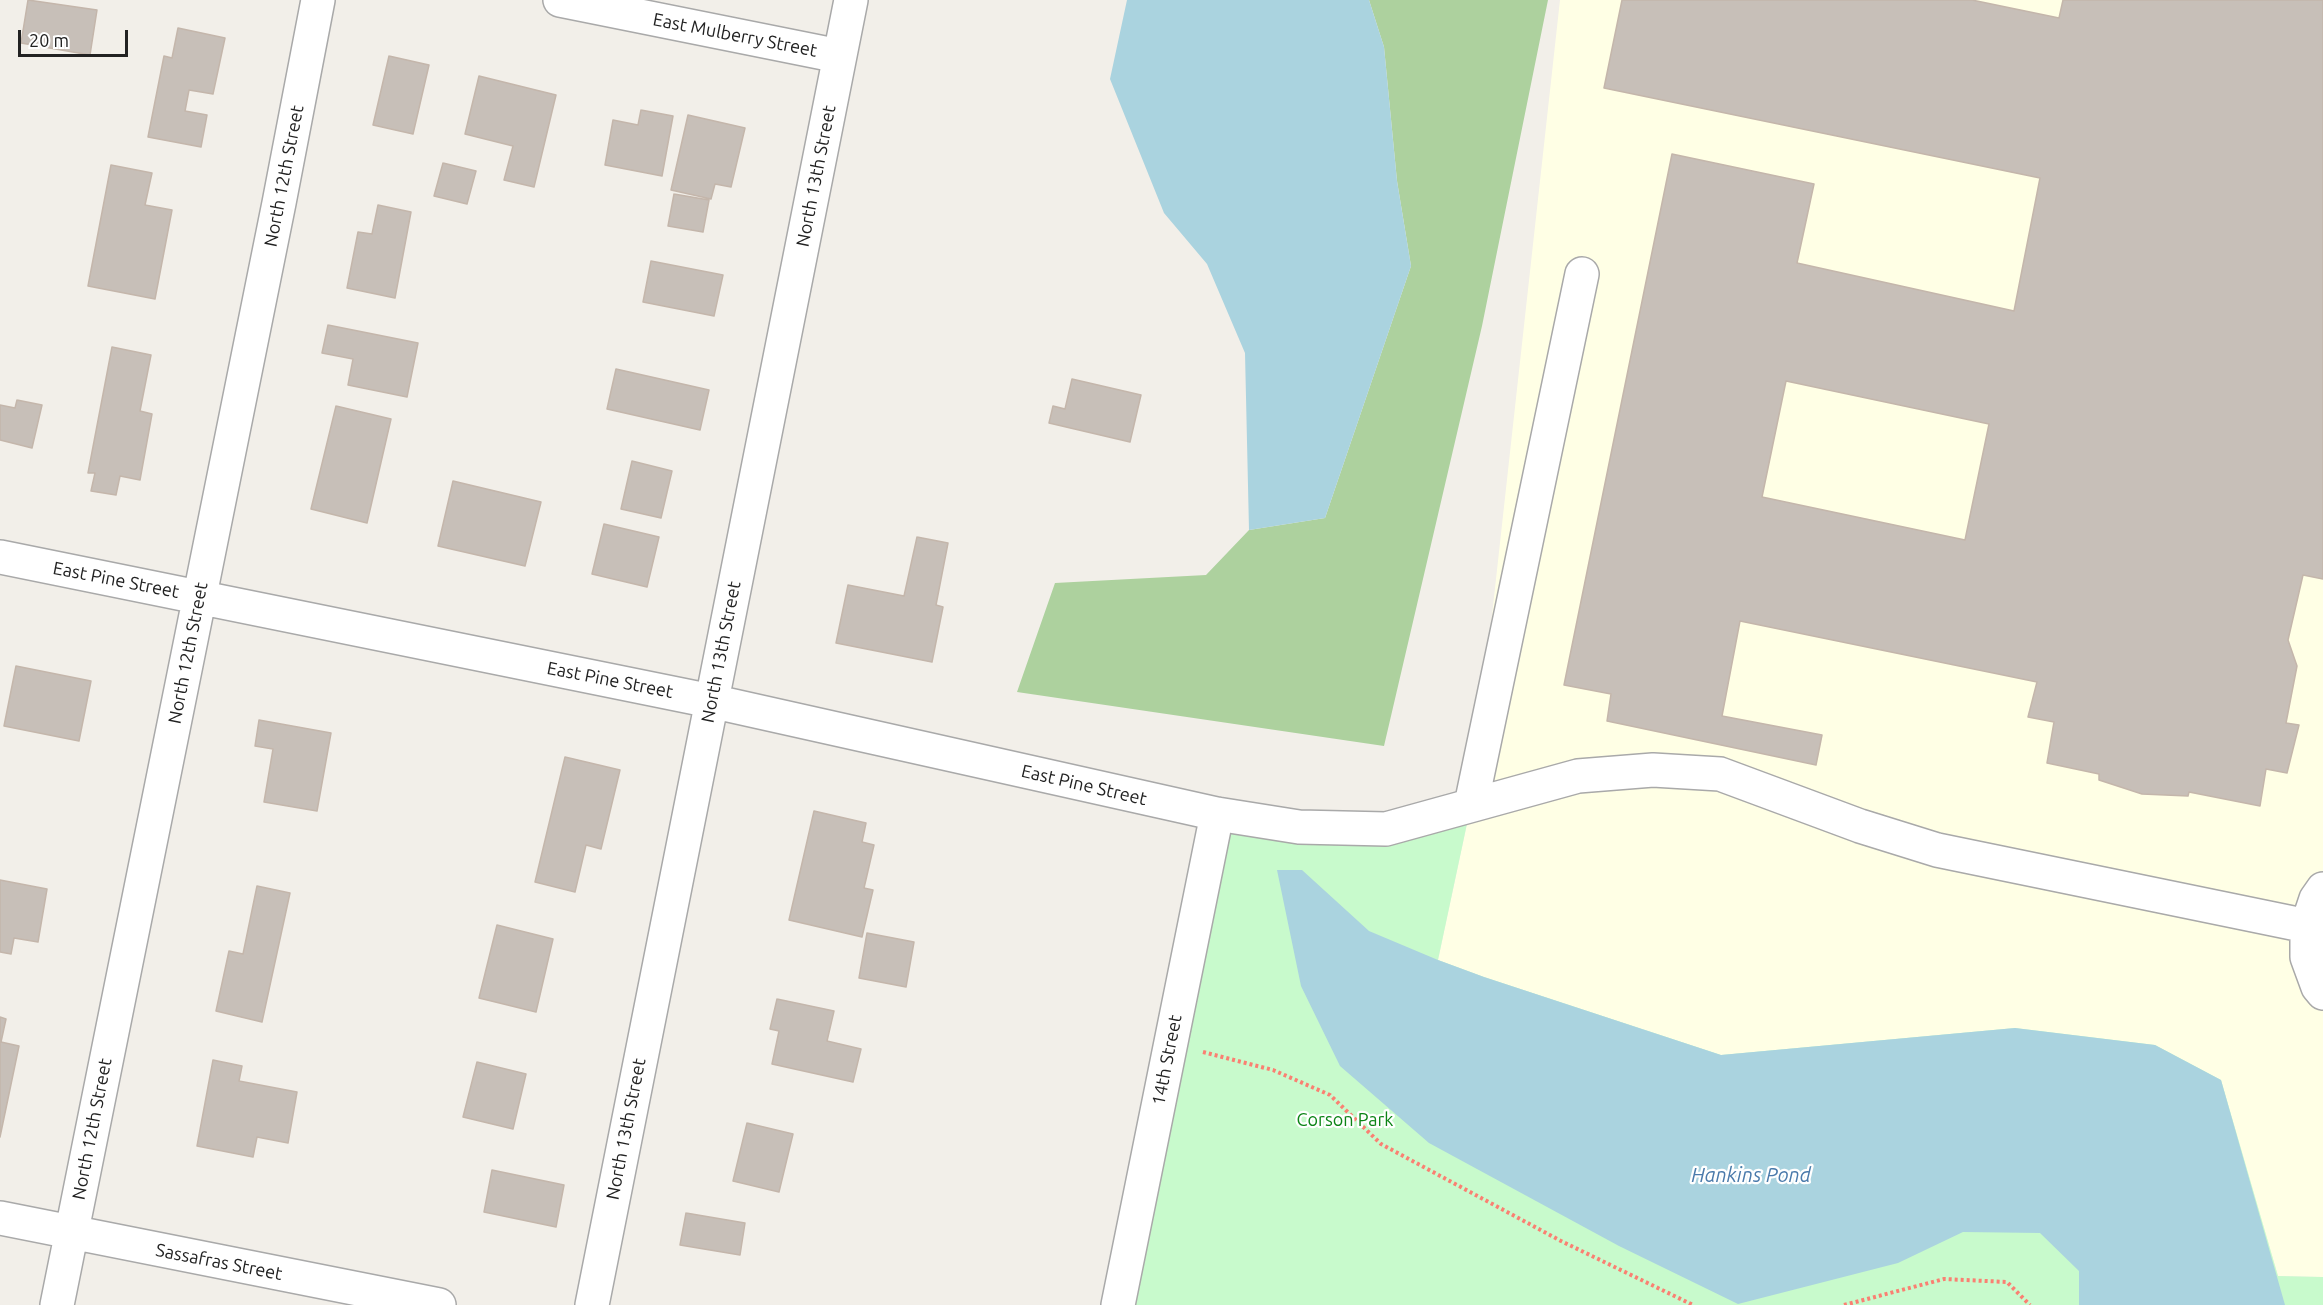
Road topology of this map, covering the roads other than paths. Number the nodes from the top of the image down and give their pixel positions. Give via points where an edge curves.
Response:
1 (318, 0) edge
2 (560, 0) edge
3 (851, 0) edge
4 (839, 56) junction
5 (1582, 274) dead end
6 (0, 557) edge
7 (200, 597) junction
8 (711, 701) junction
9 (1471, 806) junction
10 (1217, 814) junction
11 (2323, 889) edge
12 (2307, 926) junction
13 (2323, 993) edge
14 (0, 1218) edge
15 (72, 1233) junction
16 (57, 1305) edge
17 (439, 1305) edge
18 (592, 1305) edge
19 (1118, 1305) edge

1 - 7 street, North 12th Street
2 - 4 street, East Mulberry Street
3 - 4 street, North 13th Street
4 - 8 street, North 13th Street
5 - 9 street
6 - 7 street, East Pine Street
7 - 8 street, East Pine Street
7 - 15 street, North 12th Street
8 - 10 street, East Pine Street
8 - 18 street, North 13th Street
9 - 10 street, East Pine Street via 1386,829 1299,827
9 - 12 street, East Pine Street via 1578,776 1653,770 1720,774 1937,850
10 - 19 street, 14th Street
11 - 12 street
12 - 13 street via 2307,957
14 - 15 street, Sassafras Street
15 - 16 street, North 12th Street
15 - 17 street, Sassafras Street

